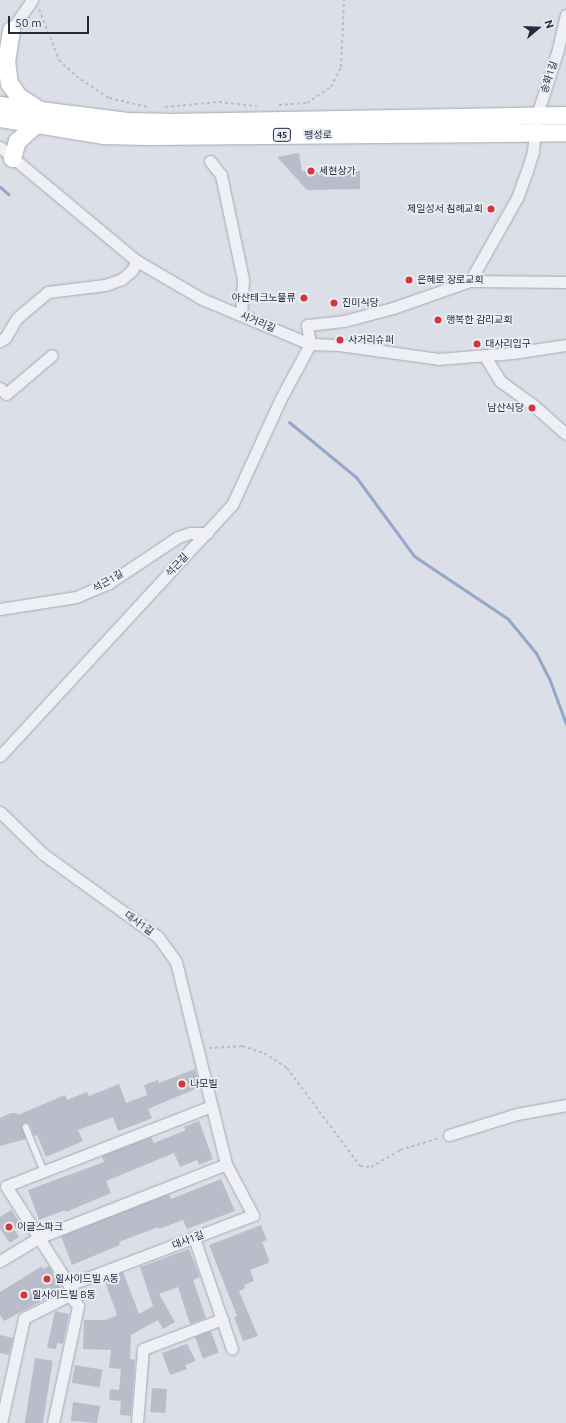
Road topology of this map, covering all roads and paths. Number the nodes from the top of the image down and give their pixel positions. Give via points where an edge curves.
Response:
1 (344, 0) edge
2 (35, 3) edge
3 (566, 15) edge
4 (6, 36) edge
5 (0, 46) edge
6 (0, 105) edge
7 (265, 106) dead end
8 (272, 106) dead end
9 (154, 108) dead end
10 (161, 108) dead end
11 (537, 115) junction
12 (566, 115) edge
13 (0, 118) edge
14 (39, 118) junction
15 (535, 132) junction
16 (566, 132) edge
17 (3, 150) edge
18 (210, 161) dead end
19 (137, 261) junction
20 (470, 281) junction
21 (566, 282) edge
22 (241, 315) junction
23 (0, 341) edge
24 (310, 344) junction
25 (566, 345) edge
26 (484, 355) junction
27 (52, 356) dead end
28 (0, 388) edge
29 (566, 434) edge
30 (206, 533) junction
31 (0, 609) edge
32 (0, 756) edge
33 (0, 812) edge
34 (198, 1047) junction
35 (566, 1105) edge
36 (211, 1106) junction
37 (26, 1127) dead end
38 (449, 1135) joint
39 (226, 1164) junction
40 (44, 1171) junction
41 (40, 1237) junction
42 (194, 1238) junction
43 (0, 1261) edge
44 (70, 1290) junction
45 (222, 1319) junction
46 (232, 1349) dead end
47 (1, 1423) edge
48 (53, 1423) edge
49 (137, 1423) edge

1 - 8 path via 341,67 331,87 307,103
2 - 4 street
2 - 9 path via 59,60 76,76 110,98
3 - 11 street, 송화1길
4 - 5 street
4 - 14 main road via 9,83
6 - 14 main road, 팽성로 / 45
7 - 10 path via 219,102
11 - 12 main road, 팽성로 / 45
11 - 14 main road, 팽성로 / 45 via 166,122
11 - 15 street, 송화1길
13 - 14 main road, 팽성로 / 45
14 - 15 main road, 팽성로 / 45 via 103,135
14 - 17 main road via 17,141
15 - 16 main road, 팽성로 / 45
15 - 20 street, 송화1길 via 533,151 517,198
17 - 19 street, 사거리길
18 - 22 street via 221,175 241,272
19 - 22 street, 사거리길 via 202,299
19 - 23 street via 122,279 105,286 48,292 17,318 5,338
20 - 21 street
20 - 24 street via 393,308 344,320 307,325
22 - 24 street, 사거리길
24 - 26 street, 사거리길 via 339,345 438,359
24 - 30 street, 석근길 via 280,400 232,505
25 - 26 street, 사거리길
26 - 29 street via 500,380
27 - 28 street via 6,394
30 - 31 street, 석근1길 via 190,533 178,537 109,583 76,597
30 - 32 street, 석근길
33 - 34 street, 대사1길 via 43,854 158,937 176,962
34 - 36 street, 대사1길
34 - 38 path via 216,1049 242,1046 264,1053 287,1068 360,1166 371,1166 400,1150
35 - 38 street via 517,1114
36 - 39 street, 대사1길
36 - 40 street
37 - 40 lane
39 - 41 street
39 - 42 street, 대사1길 via 253,1215
40 - 41 street via 6,1186
41 - 43 street
41 - 44 street
42 - 44 street, 대사1길
42 - 45 street
44 - 47 street, 대사1길 via 24,1318
44 - 48 street via 78,1306
45 - 46 street
45 - 49 street via 143,1349

